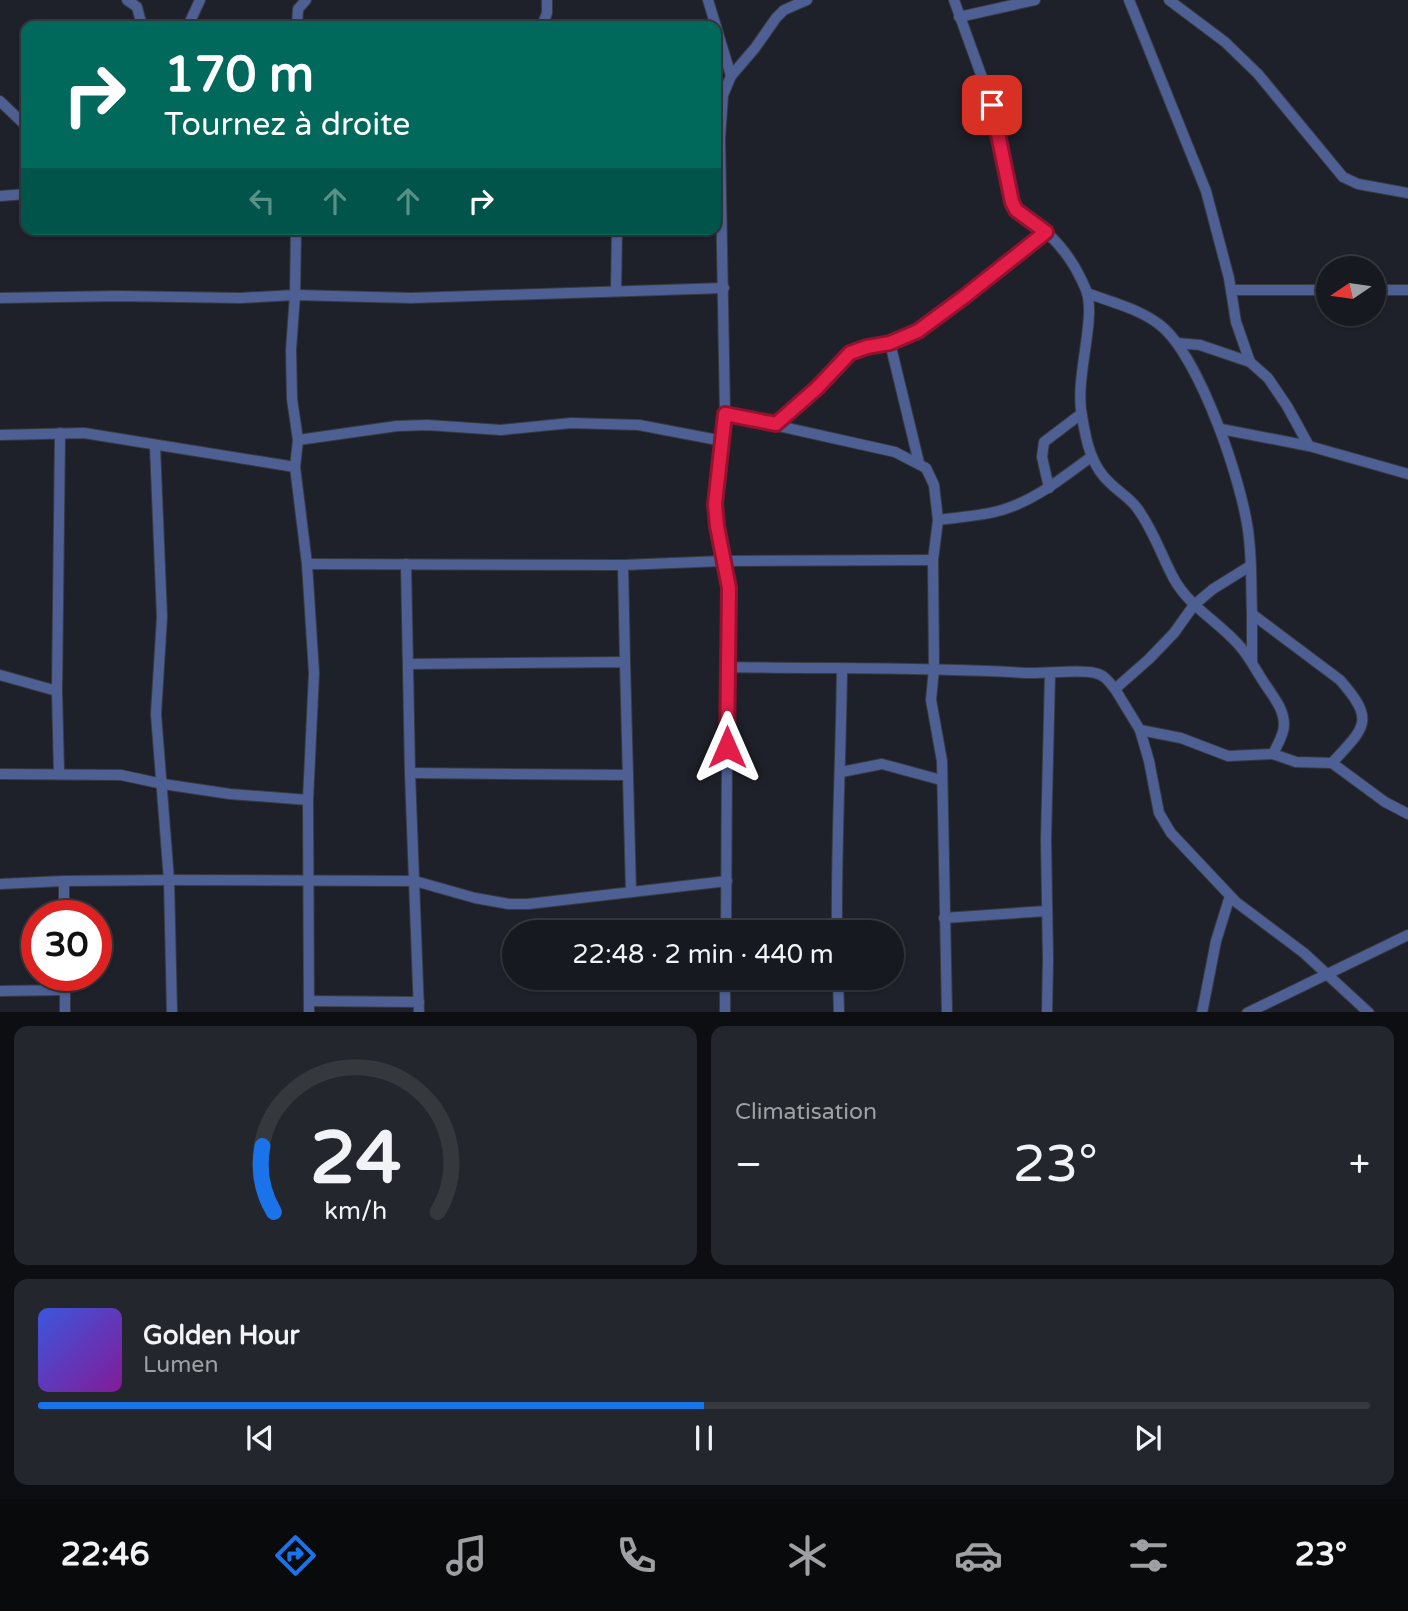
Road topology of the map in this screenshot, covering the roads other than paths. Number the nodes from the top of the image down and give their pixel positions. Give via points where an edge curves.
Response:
1 (127, 0) edge
2 (200, 0) edge
3 (306, 0) edge
4 (547, 0) edge
5 (708, 0) edge
6 (807, 0) edge
7 (954, 0) edge
8 (1035, 0) edge
9 (1129, 0) edge
10 (1169, 0) edge
11 (959, 16) junction
12 (141, 21) edge
13 (190, 21) edge
14 (297, 21) edge
15 (544, 21) edge
16 (714, 21) edge
17 (721, 43) edge
18 (731, 76) junction
19 (721, 92) edge
20 (0, 101) edge
21 (21, 121) edge
22 (1408, 193) edge
23 (21, 194) edge
24 (0, 196) edge
25 (721, 229) edge
26 (1046, 232) junction
27 (296, 235) edge
28 (617, 235) edge
29 (724, 288) junction
30 (1231, 290) junction
31 (1316, 290) edge
32 (1386, 290) edge
33 (1408, 290) edge
34 (617, 291) junction
35 (1087, 293) junction
36 (295, 295) junction
37 (0, 298) edge
38 (890, 343) junction
39 (1177, 343) junction
40 (1250, 362) junction
41 (725, 414) junction
42 (1081, 414) junction
43 (776, 424) junction
44 (1221, 429) junction
45 (60, 433) junction
46 (0, 435) edge
47 (298, 440) junction
48 (723, 441) junction
49 (155, 446) junction
50 (1309, 446) junction
51 (1091, 457) junction
52 (919, 463) junction
53 (295, 467) junction
54 (1408, 474) edge
55 (1049, 488) junction
56 (938, 520) junction
57 (933, 560) junction
58 (723, 561) junction
59 (307, 564) junction
60 (406, 564) junction
61 (623, 565) junction
62 (1250, 566) junction
63 (1194, 605) junction
64 (1252, 614) junction
65 (625, 662) junction
66 (408, 664) junction
67 (1251, 664) junction
68 (727, 667) junction
69 (934, 668) junction
70 (842, 669) junction
71 (1050, 674) junction
72 (0, 676) edge
73 (1115, 689) junction
74 (57, 691) junction
75 (1140, 730) junction
76 (1272, 754) junction
77 (1332, 762) junction
78 (841, 772) junction
79 (59, 773) junction
80 (410, 773) junction
81 (0, 774) edge
82 (628, 775) junction
83 (941, 780) junction
84 (163, 784) junction
85 (308, 800) junction
86 (1408, 814) edge
87 (169, 880) junction
88 (64, 881) junction
89 (415, 881) junction
90 (727, 881) junction
91 (310, 882) junction
92 (0, 884) edge
93 (631, 892) junction
94 (1230, 897) junction
95 (64, 900) edge
96 (1047, 911) junction
97 (944, 918) junction
98 (726, 920) edge
99 (837, 920) edge
100 (1408, 935) edge
101 (1329, 974) junction
102 (725, 990) edge
103 (838, 990) edge
104 (0, 991) edge
105 (21, 991) edge
106 (65, 991) edge
107 (309, 1007) edge
108 (419, 1007) edge
109 (1268, 1008) edge
110 (65, 1012) edge
111 (172, 1012) edge
112 (725, 1012) edge
113 (839, 1012) edge
114 (947, 1012) edge
115 (1047, 1012) edge
116 (1202, 1012) edge
117 (1368, 1012) edge

1 - 12 street via 137,7
2 - 13 street
3 - 14 street via 298,9
4 - 15 street
5 - 16 street
6 - 18 street via 776,18
7 - 11 street
8 - 11 street
9 - 30 street via 1206,191
10 - 22 street via 1225,42 1258,74 1343,177
11 - 26 street via 992,105 1012,202
17 - 18 street
18 - 19 street
20 - 21 street
23 - 24 street
25 - 29 street
26 - 35 street via 1072,260
26 - 38 street via 918,331
27 - 36 street
28 - 34 street
29 - 34 street
29 - 41 street
30 - 31 street
30 - 40 street
32 - 33 street
34 - 36 street via 411,298
35 - 39 street via 1151,319
35 - 42 street
36 - 37 street
36 - 47 street via 292,399
38 - 43 street via 850,353
38 - 52 street
39 - 40 street via 1200,345
39 - 44 street
40 - 50 street via 1287,405
41 - 43 street
41 - 48 street
42 - 51 street
42 - 55 street via 1044,442 1042,457
43 - 52 street via 895,452
44 - 50 street
44 - 62 street via 1244,513
45 - 46 street
45 - 49 street
45 - 74 street
47 - 48 street via 397,426 501,430 571,422 639,425
47 - 53 street
48 - 58 street via 715,504
49 - 53 street
49 - 84 street via 162,617 156,714
50 - 54 street
51 - 55 street
51 - 63 street via 1104,477 1136,507 1174,579
52 - 56 street via 934,485
53 - 59 street
55 - 56 street via 1002,510
56 - 57 street
57 - 58 street
57 - 69 street
58 - 61 street
58 - 68 street via 729,588
59 - 60 street
59 - 85 street via 314,673
60 - 61 street
60 - 66 street
61 - 65 street
62 - 63 street
62 - 64 street
63 - 67 street via 1236,641
63 - 73 street via 1174,633
64 - 67 street
64 - 77 street via 1340,680 1360,704 1361,731
65 - 66 street
65 - 82 street
66 - 80 street
67 - 76 street via 1281,709 1283,734
68 - 70 street
68 - 90 street
69 - 70 street
69 - 71 street
69 - 83 street via 931,699
70 - 78 street
71 - 73 street via 1099,673
71 - 96 street
72 - 74 street
73 - 75 street
74 - 79 street
75 - 76 street via 1181,738 1228,756
75 - 94 street via 1164,823
76 - 77 street via 1296,762
77 - 86 street
78 - 83 street via 882,764
78 - 99 street
79 - 81 street
79 - 84 street via 121,775
80 - 82 street
80 - 89 street
82 - 93 street
83 - 97 street
84 - 85 street
84 - 87 street
85 - 91 street
87 - 88 street
87 - 91 street
87 - 111 street
88 - 92 street
88 - 95 street
89 - 91 street
89 - 93 street via 509,904
89 - 108 street
90 - 93 street
90 - 98 street
91 - 107 street
94 - 101 street
94 - 116 street
96 - 97 street
96 - 115 street
97 - 114 street
100 - 101 street
101 - 109 street
101 - 117 street
102 - 112 street
103 - 113 street
104 - 105 street
106 - 110 street
107 - 108 street

